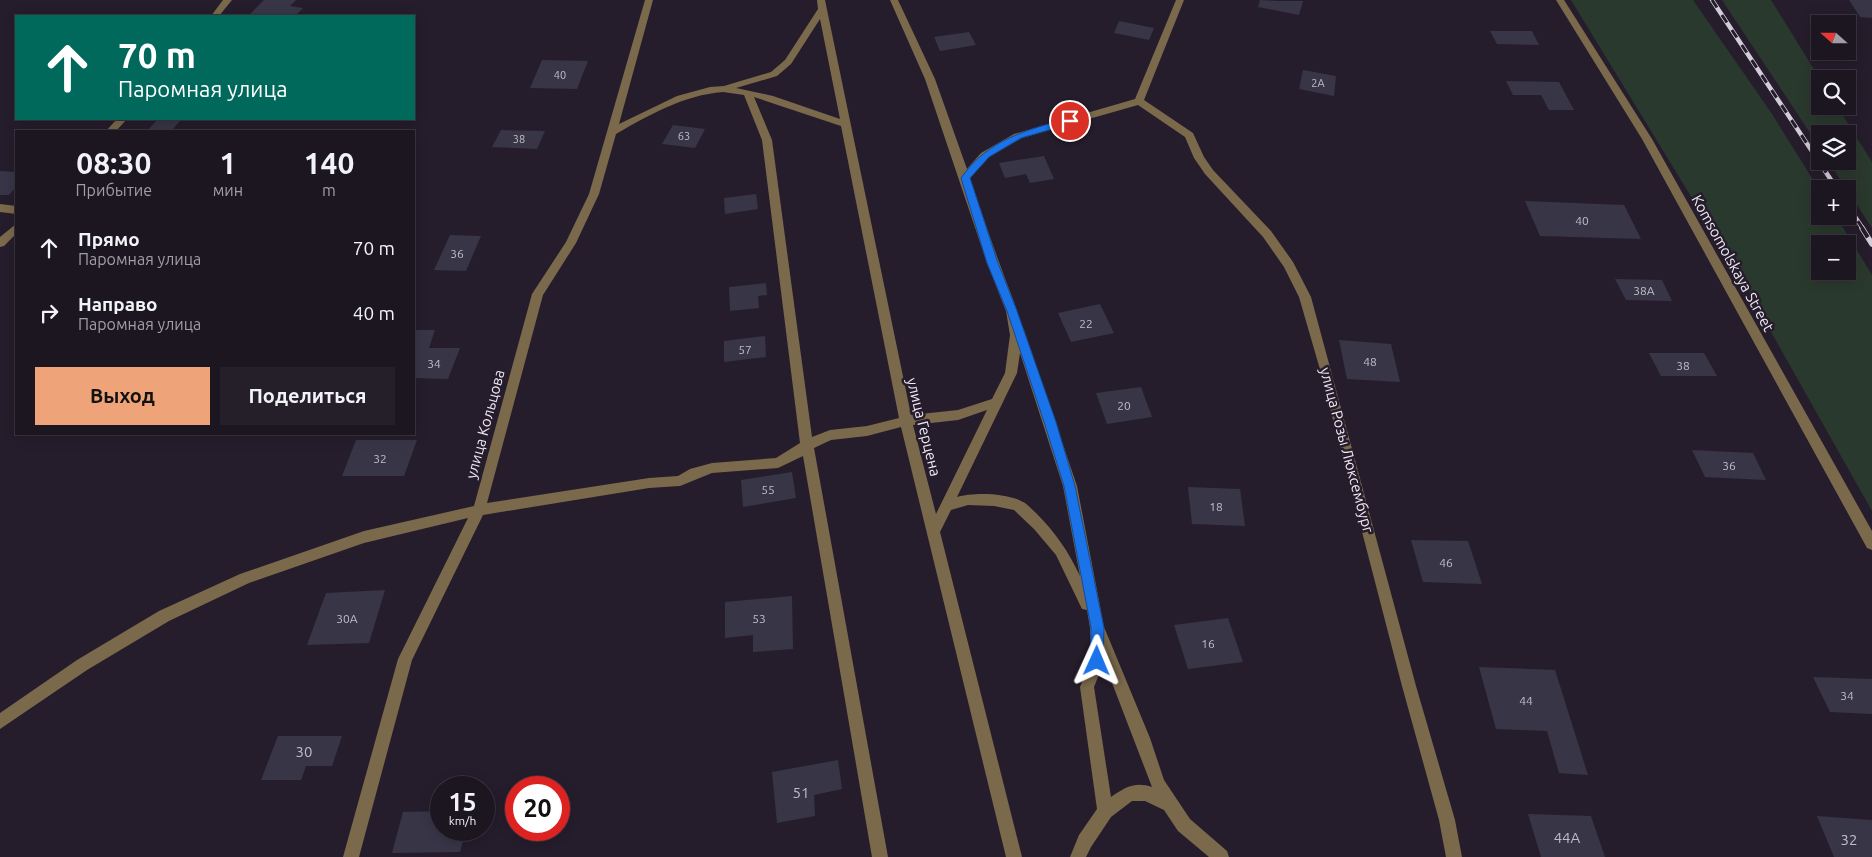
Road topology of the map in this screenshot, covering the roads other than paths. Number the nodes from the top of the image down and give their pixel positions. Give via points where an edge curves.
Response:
1 (228, 0) edge
2 (649, 0) edge
3 (894, 0) edge
4 (1180, 0) edge
5 (1560, 0) edge
6 (822, 5) edge
7 (216, 15) edge
8 (721, 89) junction
9 (748, 93) junction
10 (1139, 101) junction
11 (121, 120) edge
12 (845, 124) junction
13 (112, 130) edge
14 (612, 132) junction
15 (966, 178) junction
16 (0, 208) edge
17 (15, 210) edge
18 (15, 229) edge
19 (0, 243) edge
20 (1012, 311) junction
21 (996, 402) junction
22 (906, 421) junction
23 (808, 445) junction
24 (947, 506) junction
25 (479, 510) junction
26 (934, 532) junction
27 (1872, 544) edge
28 (1097, 628) junction
29 (0, 722) edge
30 (1170, 804) junction
31 (1106, 812) junction
32 (351, 857) edge
33 (880, 857) edge
34 (1014, 857) edge
35 (1078, 857) edge
36 (1221, 857) edge
37 (1454, 857) edge

1 - 7 street
2 - 14 street, улица Кольцова
3 - 15 street via 930,79
4 - 10 street
5 - 27 street, Komsomolskaya Street via 1647,139
6 - 8 street via 788,62 774,74
6 - 12 street, улица Герцена
8 - 9 street
8 - 14 street via 662,105
9 - 12 street
9 - 23 street via 767,140
10 - 15 street via 1018,136 985,155
10 - 37 street, улица Розы Люксембург via 1189,135 1209,172 1267,234 1289,265 1305,298 1447,820
11 - 13 street
12 - 22 street, улица Герцена
14 - 25 street, улица Кольцова via 594,194 571,242 538,294
15 - 20 street via 992,263
16 - 17 street
18 - 19 street
20 - 21 street via 1016,335 1011,373
20 - 28 street via 1070,486
21 - 22 street via 958,415
21 - 24 street
22 - 23 street via 867,431 830,435
22 - 26 street, улица Герцена
23 - 25 street via 778,463 712,468 680,481
23 - 33 street
24 - 26 street
24 - 28 street via 968,499 1018,505 1061,550
25 - 29 street via 364,537 245,578 164,616 82,665
25 - 32 street, улица Кольцова via 405,659
26 - 34 street, улица Герцена
28 - 30 street via 1158,784
28 - 31 street via 1097,661 1087,687
30 - 31 street via 1146,793 1130,793
30 - 36 street via 1184,825
31 - 35 street

